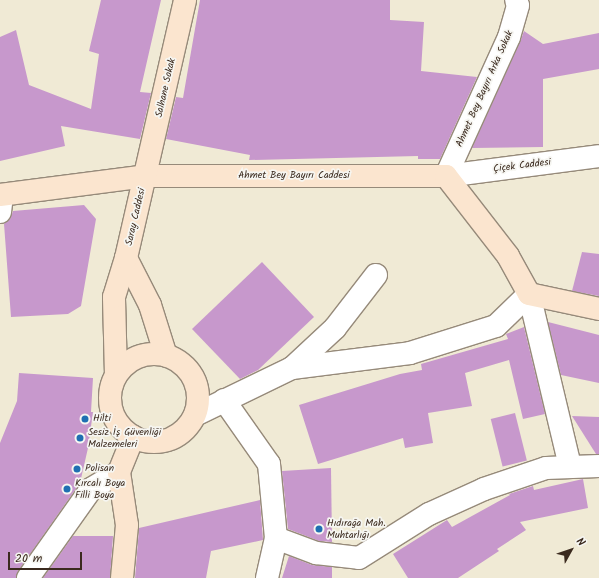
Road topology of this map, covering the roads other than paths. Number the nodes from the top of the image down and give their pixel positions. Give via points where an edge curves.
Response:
1 (185, 0) edge
2 (516, 0) edge
3 (599, 156) edge
4 (146, 176) junction
5 (446, 176) junction
6 (1, 201) edge
7 (126, 258) junction
8 (376, 275) dead end
9 (529, 294) junction
10 (599, 309) edge
11 (166, 356) junction
12 (292, 368) junction
13 (116, 375) junction
14 (224, 400) junction
15 (195, 415) junction
16 (133, 437) junction
17 (570, 466) junction
18 (599, 466) edge
19 (119, 472) junction
20 (276, 538) junction
21 (28, 578) edge
22 (122, 578) edge
23 (267, 578) edge

1 - 4 street, Salhane Sokak
2 - 5 street, Ahmet Bey Bayırı Arka Sokak via 518,6 509,38
3 - 5 street, Çiçek Caddesi
4 - 5 street, Ahmet Bey Bayırı Caddesi
4 - 6 street, Ahmet Bey Bayırı Caddesi
4 - 7 street, Saray Caddesi
5 - 9 street via 508,256
7 - 11 street via 150,305
7 - 13 street, Saray Caddesi via 114,297
8 - 12 street via 334,328
9 - 10 street
9 - 12 street via 496,326 410,354
9 - 17 street
11 - 13 street via 138,356 125,364
11 - 15 street via 179,362 189,371 196,385 198,400
12 - 14 street
13 - 16 street via 110,388 109,402 113,416 121,428
14 - 15 street
14 - 20 street via 269,464
15 - 16 street via 188,427 176,437 162,442 147,442
16 - 19 street
17 - 18 street
17 - 20 street via 546,468 484,489 429,514 359,558 316,553
19 - 21 street via 91,489
19 - 22 street via 127,525
20 - 23 street

